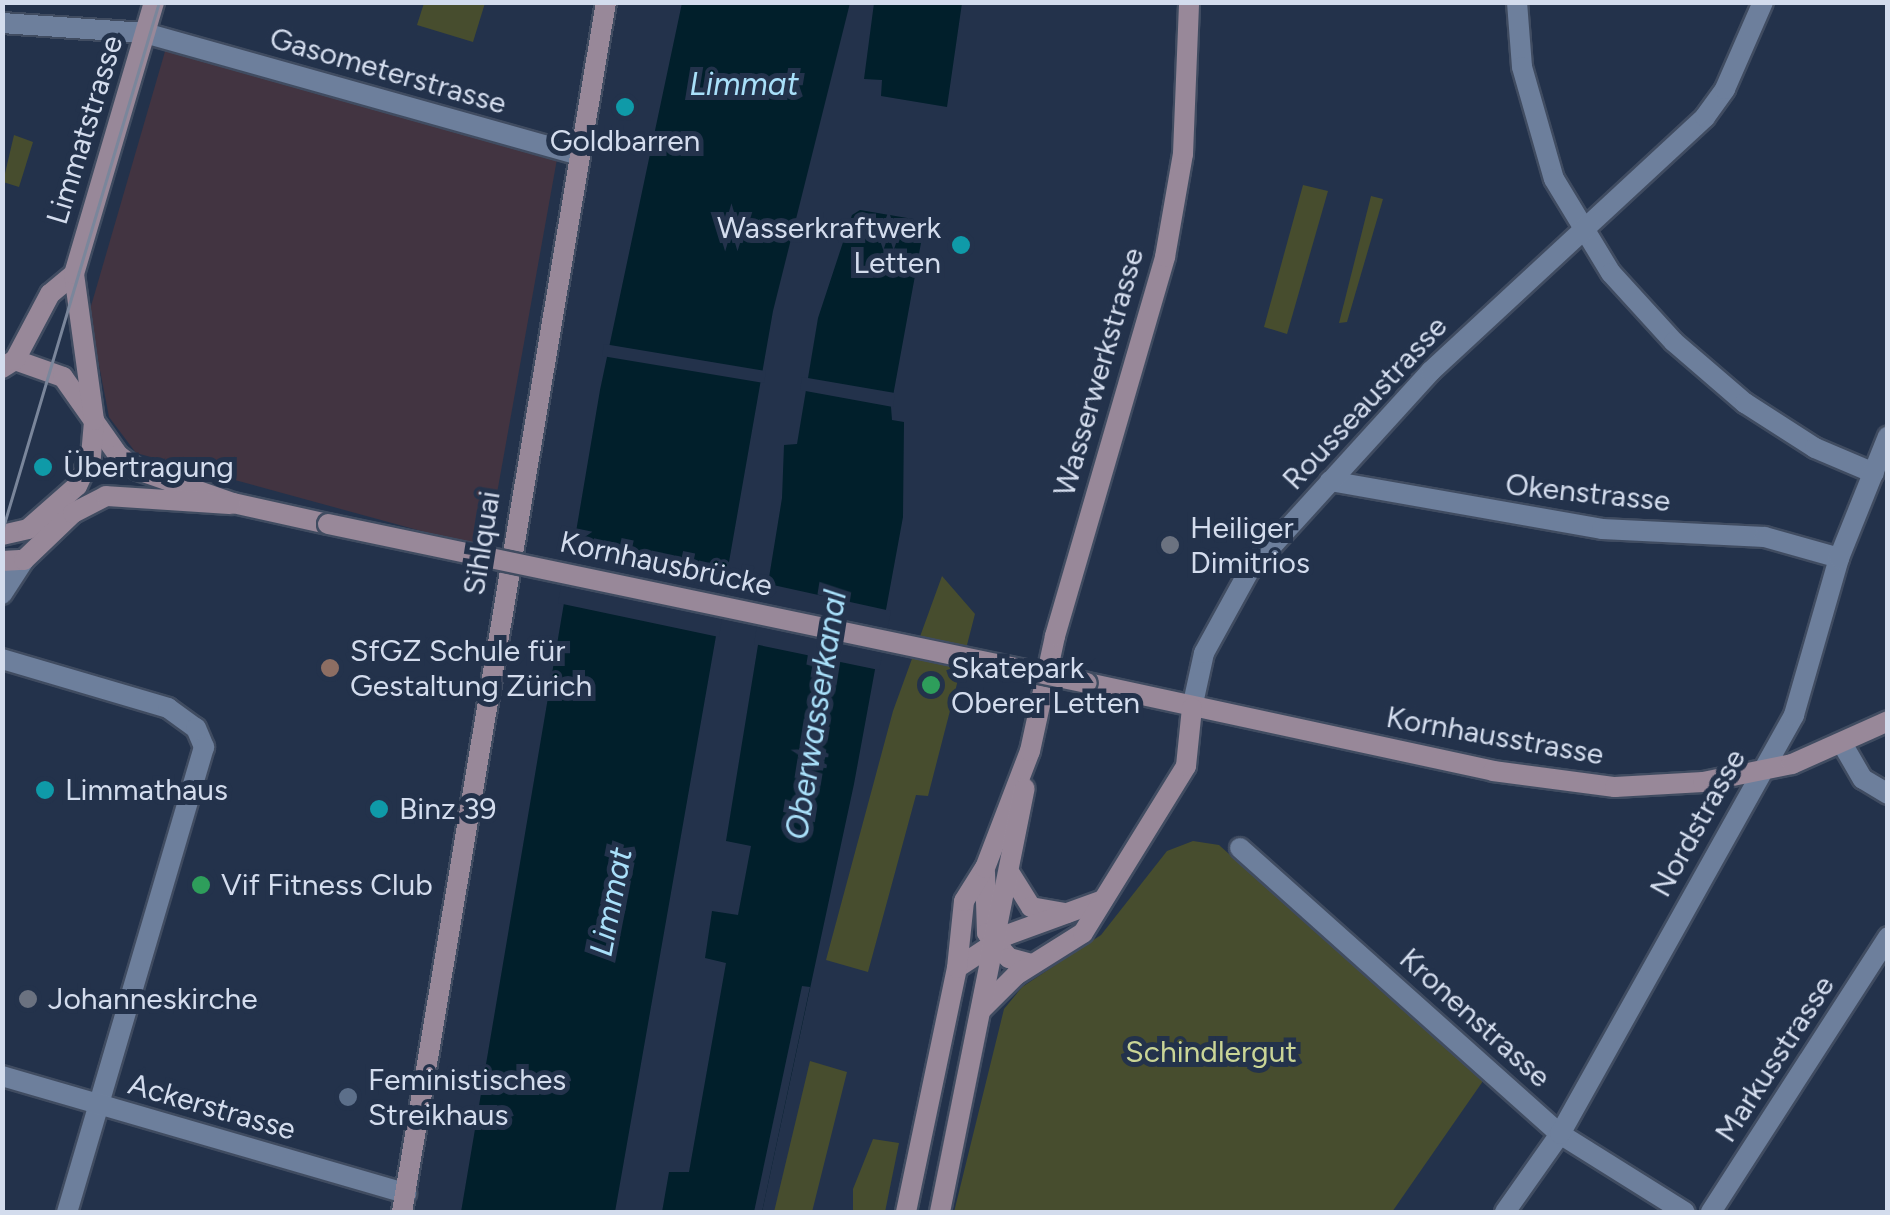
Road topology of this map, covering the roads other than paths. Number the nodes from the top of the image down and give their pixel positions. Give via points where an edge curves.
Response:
1 (154, 2) edge
2 (606, 2) edge
3 (1190, 2) edge
4 (1517, 2) edge
5 (1763, 2) edge
6 (2, 23) edge
7 (145, 33) junction
8 (579, 155) junction
9 (1581, 229) junction
10 (74, 274) junction
11 (9, 364) edge
12 (94, 420) junction
13 (1888, 436) edge
14 (1874, 473) junction
15 (1330, 481) junction
16 (233, 504) junction
17 (2, 535) edge
18 (1839, 558) junction
19 (13, 560) edge
20 (2, 594) edge
21 (2, 659) edge
22 (1087, 683) joint
23 (1192, 708) junction
24 (1888, 721) edge
25 (1843, 745) junction
26 (1030, 751) junction
27 (1761, 772) junction
28 (1888, 794) edge
29 (1240, 848) dead end
30 (985, 868) junction
31 (1011, 876) junction
32 (1102, 900) junction
33 (1068, 913) junction
34 (1888, 937) edge
35 (993, 943) junction
36 (1031, 964) junction
37 (958, 968) junction
38 (982, 1010) junction
39 (2, 1076) edge
40 (99, 1105) junction
41 (1560, 1134) junction
42 (404, 1203) edge
43 (68, 1212) edge
44 (906, 1212) edge
45 (940, 1212) edge
46 (1505, 1212) edge
47 (1685, 1212) edge
48 (1711, 1212) edge

1 - 7 street, Limmatstrasse
2 - 8 street, Sihlquai
3 - 26 street, Wasserwerkstrasse via 1187,109 1169,239 1055,636
4 - 9 street via 1535,124
5 - 9 street, Rousseaustrasse via 1725,89 1705,117
6 - 7 street, Gasometerstrasse
7 - 8 street, Gasometerstrasse
7 - 10 street, Limmatstrasse
8 - 42 street, Sihlquai
9 - 14 street via 1674,342 1745,404 1815,448
9 - 15 street, Rousseaustrasse via 1431,371
10 - 11 street via 50,294
10 - 12 street
11 - 12 street via 64,377
12 - 16 street via 138,470
12 - 17 street via 91,456 78,486 28,529
13 - 14 street, Nordstrasse
14 - 18 street, Nordstrasse
15 - 18 street, Okenstrasse via 1602,529 1766,537
15 - 23 street, Rousseaustrasse via 1238,588 1204,653
16 - 19 street via 106,496 86,503
16 - 22 street, Kornhausbrücke, bridge
18 - 27 street, Nordstrasse via 1794,715
19 - 20 street
21 - 40 street via 168,708 196,728 204,747
22 - 23 street, Kornhausstrasse
23 - 27 street, Kornhausstrasse via 1576,784 1703,782
23 - 32 street, Rousseaustrasse via 1186,766
24 - 25 street, Kornhausstrasse
25 - 27 street, Kornhausstrasse
25 - 28 street via 1863,779
26 - 30 street, Wasserwerkstrasse
26 - 31 street, Wasserwerkstrasse
27 - 41 street, Nordstrasse
29 - 41 street, Kronenstrasse
30 - 35 street via 982,904
30 - 37 street, Wasserwerkstrasse via 964,901
31 - 33 street via 1032,907
31 - 35 street, Wasserwerkstrasse
32 - 33 street
32 - 36 street, Rousseaustrasse via 1083,933
33 - 35 street
34 - 48 street, Markusstrasse
35 - 36 street via 1009,958
35 - 37 street
35 - 38 street, Wasserwerkstrasse
36 - 38 street, Rousseaustrasse
37 - 44 street, Wasserwerkstrasse
38 - 45 street, Wasserwerkstrasse
39 - 40 street, Ackerstrasse
40 - 42 street, Ackerstrasse
40 - 43 street
41 - 46 street, Nordstrasse
41 - 47 street, Kronenstrasse

